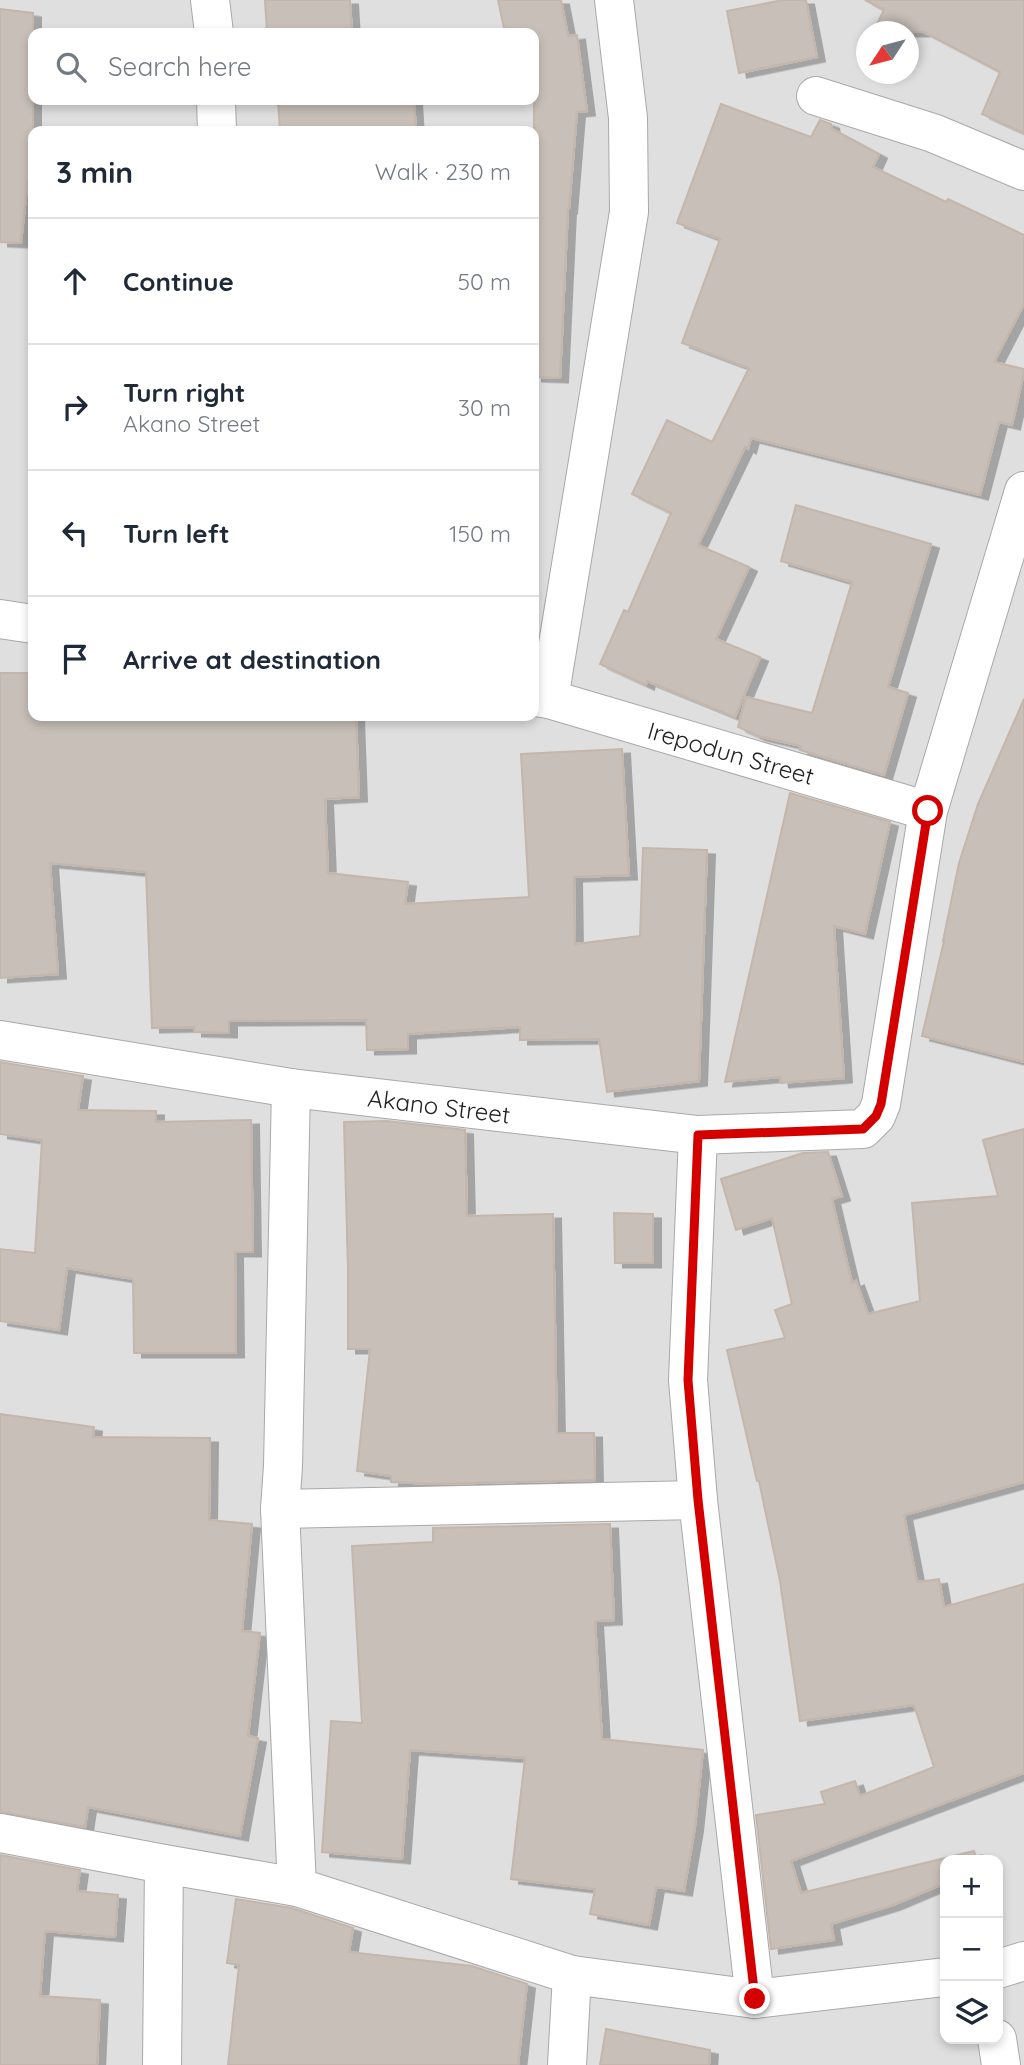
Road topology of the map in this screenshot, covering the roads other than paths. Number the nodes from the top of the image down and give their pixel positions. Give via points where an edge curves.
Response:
1 (210, 0) edge
2 (614, 0) edge
3 (213, 28) edge
4 (816, 96) dead end
5 (216, 105) edge
6 (216, 126) edge
7 (1024, 171) edge
8 (1024, 491) edge
9 (0, 619) edge
10 (28, 623) edge
11 (541, 698) edge
12 (928, 811) junction
13 (0, 1040) edge
14 (291, 1088) junction
15 (698, 1135) junction
16 (698, 1500) junction
17 (279, 1509) junction
18 (0, 1833) edge
19 (164, 1864) junction
20 (297, 1887) junction
21 (1024, 1961) edge
22 (1003, 1967) edge
23 (572, 1975) junction
24 (940, 1978) edge
25 (755, 1999) junction
26 (998, 2044) edge
27 (162, 2065) edge
28 (567, 2065) edge
29 (1001, 2065) edge

1 - 3 street
2 - 11 street via 628,118 629,212
4 - 7 street via 933,133
5 - 6 street
8 - 12 street
9 - 10 street
11 - 12 street, Irepodun Street
12 - 15 street, Akano Street via 876,1116 863,1129
13 - 14 street, Akano Street
14 - 15 street, Akano Street
14 - 17 street
15 - 16 street via 688,1380
16 - 17 street
16 - 25 street
17 - 20 street
18 - 19 street
19 - 20 street
19 - 27 street
20 - 23 street
21 - 22 street
23 - 25 street
23 - 28 street
24 - 25 street
26 - 29 street

